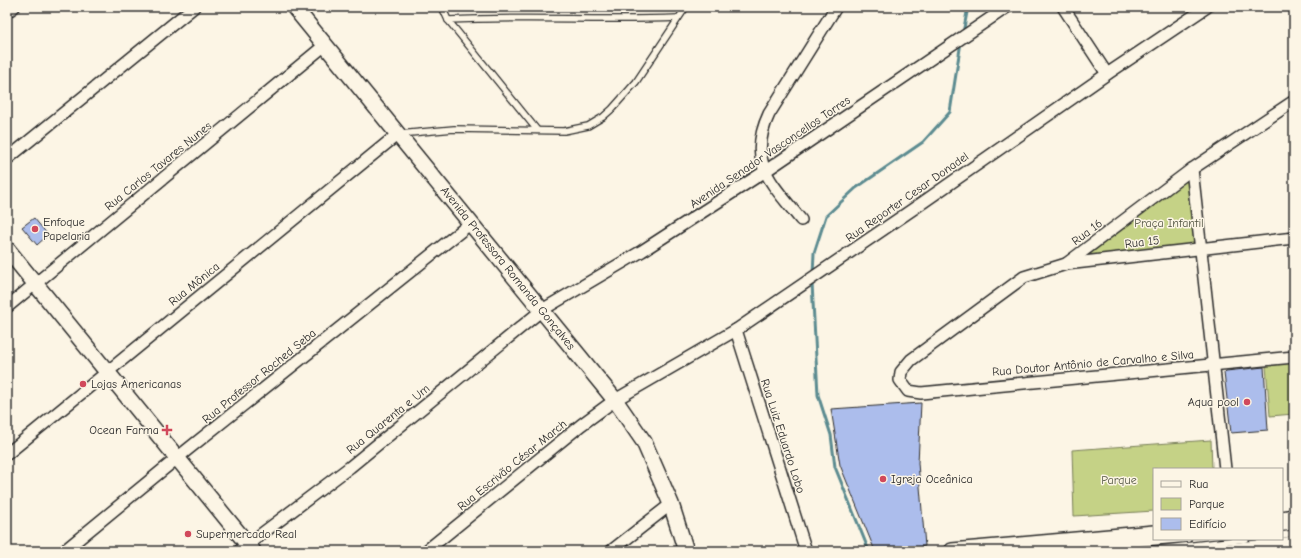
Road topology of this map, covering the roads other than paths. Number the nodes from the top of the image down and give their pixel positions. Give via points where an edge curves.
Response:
1 (14, 7) edge
2 (194, 7) edge
3 (294, 7) edge
4 (442, 7) edge
5 (686, 7) edge
6 (836, 7) edge
7 (1007, 7) edge
8 (1063, 7) edge
9 (1207, 7) edge
10 (7, 12) edge
11 (678, 18) junction
12 (448, 20) junction
13 (325, 45) junction
14 (1107, 74) junction
15 (1294, 101) edge
16 (537, 130) junction
17 (398, 134) junction
18 (7, 159) edge
19 (1192, 170) junction
20 (764, 172) junction
21 (800, 220) dead end
22 (471, 223) junction
23 (1294, 238) edge
24 (1202, 247) junction
25 (7, 249) edge
26 (1066, 264) junction
27 (35, 284) junction
28 (7, 307) edge
29 (542, 310) junction
30 (736, 330) junction
31 (1294, 357) edge
32 (1213, 365) junction
33 (107, 372) junction
34 (900, 380) joint
35 (615, 400) junction
36 (7, 454) edge
37 (177, 458) junction
38 (1225, 468) edge
39 (671, 504) junction
40 (1294, 517) edge
41 (1283, 518) edge
42 (1294, 527) edge
43 (1283, 528) edge
44 (1153, 533) edge
45 (1294, 534) edge
46 (1283, 535) edge
47 (1176, 540) edge
48 (1237, 540) edge
49 (1294, 544) edge
50 (246, 549) edge
51 (64, 551) edge
52 (426, 551) edge
53 (611, 551) edge
54 (686, 551) edge
55 (806, 551) edge
56 (952, 551) edge
57 (1050, 551) edge
58 (1141, 551) edge
59 (1230, 551) edge

1 - 10 street
2 - 18 street
3 - 13 street, Avenida Professora Romanda Gonçalves
4 - 12 lane
5 - 11 lane
6 - 20 street via 762,128 759,154
7 - 20 street, Avenida Senador Vasconcellos Torres
8 - 14 street
9 - 14 street, Rua Reporter Cesar Donadel
11 - 12 lane
11 - 16 lane via 636,82 603,118 574,130
12 - 16 lane
13 - 17 street, Avenida Professora Romanda Gonçalves
13 - 27 street, Rua Carlos Tavares Nunes
14 - 30 street, Rua Reporter Cesar Donadel
15 - 19 street, Rua 16
16 - 17 lane via 436,130
17 - 22 street, Avenida Professora Romanda Gonçalves
17 - 33 street, Rua Mônica
19 - 24 street
19 - 26 street, Rua 16
20 - 21 street
20 - 29 street, Avenida Senador Vasconcellos Torres via 642,251
22 - 29 street, Avenida Professora Romanda Gonçalves
22 - 37 street, Rua Professor Roched Seba
23 - 24 street, Rua 15
24 - 26 street, Rua 15
24 - 32 street
25 - 27 street
26 - 34 street, Rua 16 via 1024,277 911,360 901,372
27 - 28 street, Rua Carlos Tavares Nunes
27 - 33 street
29 - 35 street, Avenida Professora Romanda Gonçalves
29 - 50 street, Rua Quarenta e Um
30 - 35 street, Rua Reporter Cesar Donadel
30 - 55 street, Rua Luiz Eduardo Lobo
31 - 32 street, Rua Doutor Antônio de Carvalho e Silva
32 - 34 street, Rua Doutor Antônio de Carvalho e Silva via 921,393 908,391
32 - 38 street
33 - 36 street, Rua Mônica
33 - 37 street
35 - 39 street, Avenida Professora Romanda Gonçalves via 644,442
35 - 52 street, Rua Escrivão César March
37 - 50 street
37 - 51 street, Rua Professor Roched Seba
39 - 53 street
39 - 54 street, Avenida Professora Romanda Gonçalves
40 - 41 street
42 - 43 lane
44 - 56 street
45 - 46 lane
47 - 57 lane
48 - 58 lane
49 - 59 street

